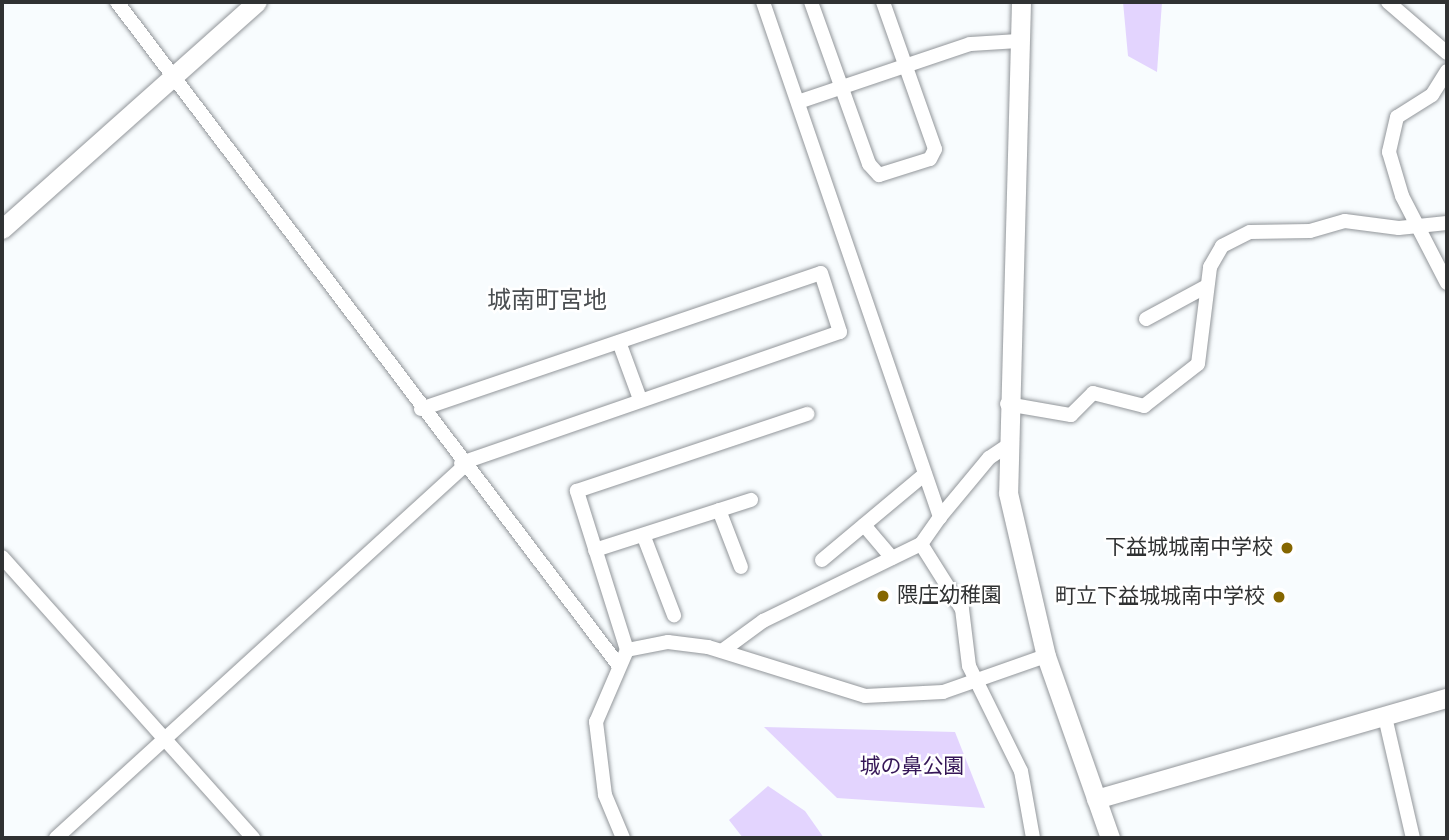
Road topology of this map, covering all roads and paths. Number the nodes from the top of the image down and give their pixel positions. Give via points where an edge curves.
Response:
1 (117, 2) edge
2 (257, 2) edge
3 (763, 2) edge
4 (811, 2) edge
5 (883, 2) edge
6 (1021, 2) edge
7 (1388, 2) edge
8 (1019, 41) junction
9 (1447, 53) edge
10 (905, 66) junction
11 (1447, 71) edge
12 (173, 78) junction
13 (841, 86) junction
14 (801, 101) junction
15 (1447, 223) edge
16 (1420, 226) junction
17 (2, 229) edge
18 (1447, 283) edge
19 (1208, 286) junction
20 (1146, 319) dead end
21 (619, 342) junction
22 (640, 399) junction
23 (1007, 404) junction
24 (421, 409) junction
25 (807, 414) dead end
26 (1007, 446) junction
27 (462, 465) junction
28 (925, 474) junction
29 (751, 500) dead end
30 (719, 510) junction
31 (940, 517) junction
32 (864, 524) junction
33 (644, 537) junction
34 (921, 544) junction
35 (596, 550) junction
36 (2, 557) edge
37 (892, 558) junction
38 (822, 560) dead end
39 (741, 567) dead end
40 (674, 615) dead end
41 (627, 650) junction
42 (722, 651) junction
43 (1046, 656) junction
44 (619, 666) junction
45 (973, 678) junction
46 (1447, 698) edge
47 (1385, 717) junction
48 (165, 740) junction
49 (1096, 799) junction
50 (56, 838) edge
51 (253, 838) edge
52 (623, 838) edge
53 (1033, 838) edge
54 (1110, 838) edge
55 (1413, 838) edge

1 - 12 street
2 - 12 street
3 - 14 street
4 - 13 street
5 - 10 street
6 - 8 street
7 - 9 street
8 - 10 street via 970,44
8 - 23 street
10 - 13 street
10 - 13 street via 935,149 930,159 891,171 873,171
11 - 16 street via 1432,95 1397,117 1392,130 1396,174
12 - 17 street
12 - 24 street
13 - 14 street
14 - 28 street
15 - 16 street
16 - 18 street
16 - 19 street via 1345,221 1310,231 1250,232 1222,246
19 - 20 street
19 - 23 street via 1198,364 1144,406 1093,393 1071,415
21 - 22 street
21 - 22 street via 821,273 840,332
21 - 24 street
22 - 27 street
23 - 26 street
24 - 27 street
25 - 35 street via 577,491
26 - 31 street via 989,458
26 - 43 street via 1015,543
27 - 44 street
27 - 48 street
28 - 31 street
28 - 32 street
29 - 30 street
30 - 33 street
30 - 39 street
31 - 34 street
32 - 37 street
32 - 38 street
33 - 35 street
33 - 40 street
34 - 37 street
34 - 45 street via 962,609
35 - 41 street
36 - 48 street
37 - 42 street via 763,621
41 - 42 street via 668,642
41 - 44 street
42 - 45 street via 865,696 943,692
43 - 45 street
43 - 49 street
44 - 52 street via 596,722 605,795
45 - 53 street via 1021,771
46 - 47 street
47 - 49 street
47 - 55 street
48 - 50 street
48 - 51 street
49 - 54 street

